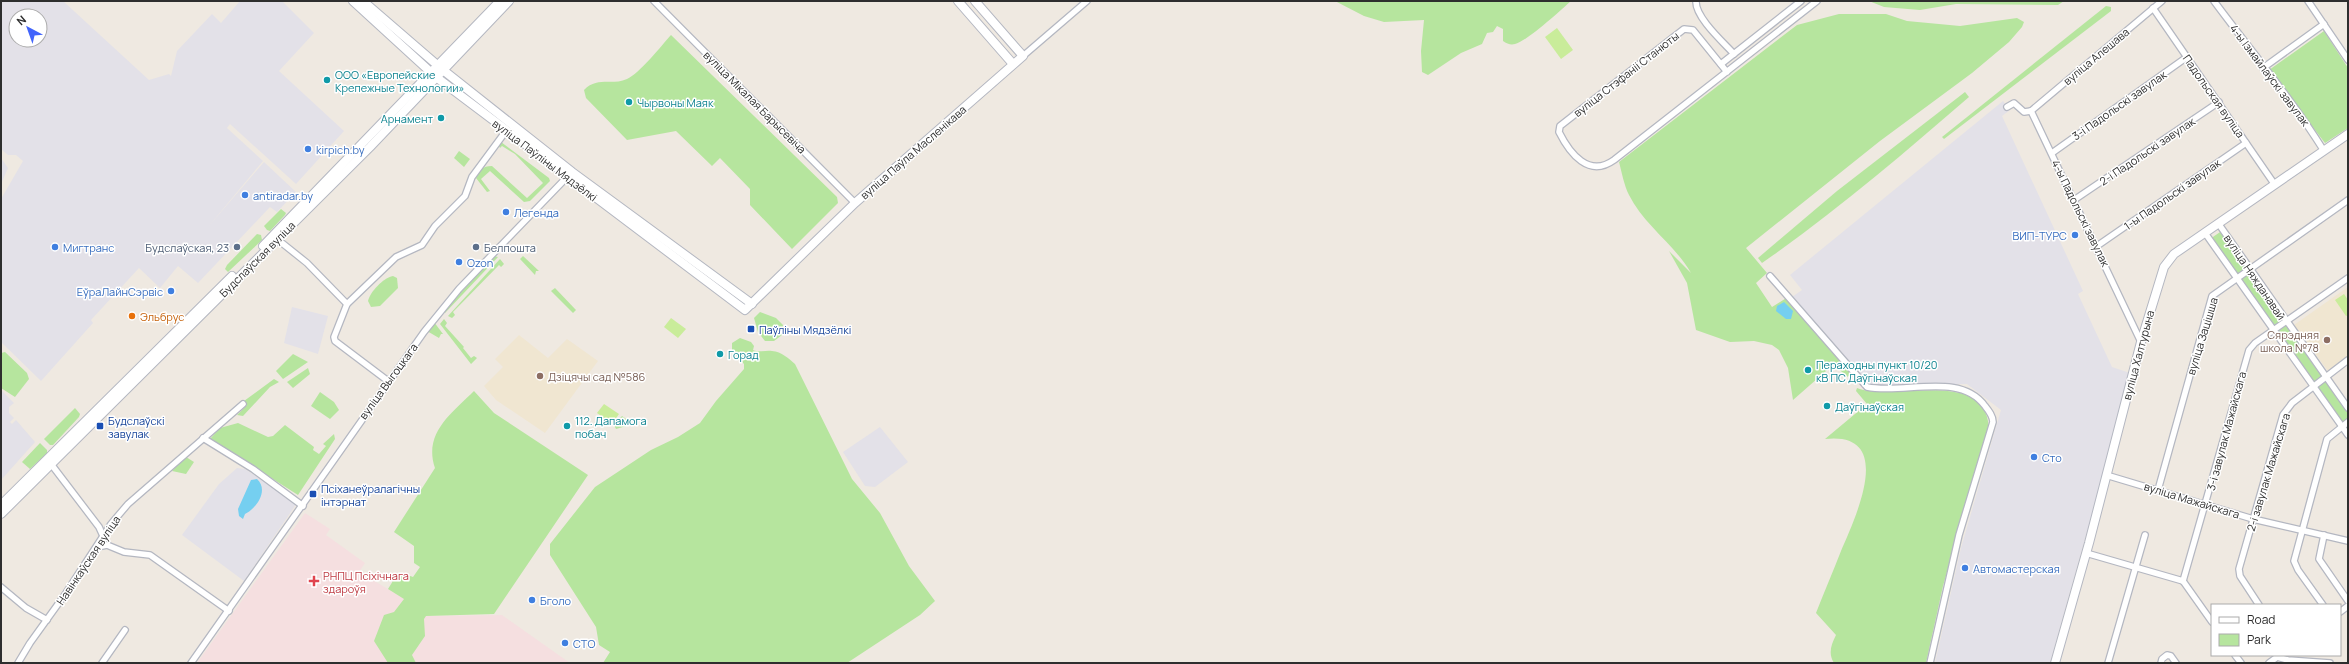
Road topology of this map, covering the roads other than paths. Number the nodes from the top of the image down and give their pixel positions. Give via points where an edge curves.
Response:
1 (353, 1) edge
2 (363, 1) edge
3 (500, 1) edge
4 (509, 1) edge
5 (654, 1) edge
6 (958, 1) edge
7 (975, 1) edge
8 (1087, 1) edge
9 (1696, 1) edge
10 (1802, 1) edge
11 (1817, 1) edge
12 (2162, 1) edge
13 (2214, 1) edge
14 (2308, 1) edge
15 (2153, 8) junction
16 (2324, 24) junction
17 (1734, 54) junction
18 (1023, 56) junction
19 (2187, 57) junction
20 (2348, 60) edge
21 (1013, 64) junction
22 (1721, 64) junction
23 (440, 67) junction
24 (2263, 68) junction
25 (1726, 72) junction
26 (433, 75) junction
27 (2219, 102) junction
28 (2007, 106) dead end
29 (2031, 111) junction
30 (506, 130) junction
31 (2348, 134) edge
32 (2246, 142) junction
33 (2324, 150) junction
34 (2052, 153) junction
35 (570, 174) junction
36 (2275, 184) junction
37 (2074, 200) junction
38 (2348, 200) edge
39 (855, 203) junction
40 (2218, 223) junction
41 (2205, 233) junction
42 (277, 239) junction
43 (2097, 246) junction
44 (2249, 268) junction
45 (1770, 276) dead end
46 (2236, 277) junction
47 (2348, 278) edge
48 (347, 304) junction
49 (752, 304) junction
50 (745, 310) joint
51 (2286, 322) junction
52 (2272, 331) junction
53 (2141, 342) junction
54 (2348, 360) edge
55 (2326, 376) junction
56 (388, 381) junction
57 (2312, 386) junction
58 (243, 404) dead end
59 (2348, 408) edge
60 (2348, 422) edge
61 (2342, 426) junction
62 (2348, 435) edge
63 (203, 438) junction
64 (51, 464) junction
65 (2106, 475) junction
66 (2158, 490) junction
67 (2206, 504) junction
68 (1, 505) edge
69 (303, 506) junction
70 (1, 514) edge
71 (2253, 519) junction
72 (111, 524) junction
73 (99, 527) junction
74 (2302, 529) junction
75 (2145, 535) dead end
76 (2324, 535) junction
77 (103, 536) junction
78 (2348, 541) edge
79 (107, 545) junction
80 (97, 547) junction
81 (2086, 553) junction
82 (2135, 567) junction
83 (2183, 581) junction
84 (1, 587) edge
85 (2348, 601) edge
86 (2258, 604) edge
87 (2322, 604) edge
88 (229, 611) junction
89 (47, 620) junction
90 (2211, 621) edge
91 (125, 630) dead end
92 (2279, 656) edge
93 (18, 663) edge
94 (102, 663) edge
95 (191, 663) edge
96 (1930, 663) edge
97 (2054, 663) edge
98 (2108, 663) edge
99 (2161, 663) edge
100 (2176, 663) edge
101 (2269, 663) edge
102 (2330, 663) edge

1 - 26 street, вуліца Паўліны Мядзёлкі
2 - 23 street, вуліца Паўліны Мядзёлкі
3 - 23 street, Будслаўская вуліца
4 - 23 street, Будслаўская вуліца
5 - 39 street, вуліца Мікалая Барысевіча
6 - 21 street
7 - 18 street
8 - 18 street, вуліца Паўла Масленікава
9 - 17 street via 1696,9 1701,18
10 - 17 street
11 - 25 street
12 - 15 street, вуліца Алешава
13 - 24 street, 4-ы Ізмайлаўскі завулак
14 - 16 street
15 - 19 street, Падольская вуліца
15 - 29 street, вуліца Алешава
16 - 20 street
16 - 24 street
17 - 22 street
18 - 21 street, вуліца Паўла Масленікава
19 - 27 street, Падольская вуліца
19 - 34 street, 3-і Падольскі завулак
21 - 39 street, вуліца Паўла Масленікава
22 - 25 street, вуліца Стэфаніі Станюты
22 - 25 street, вуліца Стэфаніі Станюты via 1693,30 1684,29 1560,126 1561,135 1579,160 1589,167 1602,167
23 - 26 street, Будслаўская вуліца
23 - 35 street, вуліца Паўліны Мядзёлкі
24 - 33 street, 4-ы Ізмайлаўскі завулак via 2290,100
26 - 30 street, вуліца Паўліны Мядзёлкі
26 - 42 street, Будслаўская вуліца
26 - 68 street, Будслаўская вуліца
27 - 32 street, Падольская вуліца
27 - 37 street, 2-і Падольскі завулак
28 - 29 street via 2014,103 2024,112
29 - 34 street, 4-ы Падольскі завулак
30 - 35 street, вуліца Паўліны Мядзёлкі
30 - 48 street via 472,177 465,196 435,226 422,245 396,257
31 - 33 street, вуліца Халтурына
32 - 36 street, Падольская вуліца
32 - 43 street, 1-ы Падольскі завулак
33 - 36 street, вуліца Халтурына
34 - 37 street, 4-ы Падольскі завулак
35 - 49 street, вуліца Паўліны Мядзёлкі
35 - 50 street, вуліца Паўліны Мядзёлкі
35 - 56 street, вуліца Выгоцкага via 459,289
36 - 40 street, вуліца Халтурына
37 - 43 street, 4-ы Падольскі завулак
38 - 44 street, вуліца Зацішша
39 - 49 street, вуліца Паўла Масленікава
40 - 41 street, вуліца Халтурына
40 - 44 street, вуліца Няжданавай
41 - 46 street, вуліца Няжданавай
41 - 53 street, вуліца Халтурына via 2174,254 2164,267
42 - 48 street via 307,263
42 - 64 street, Будслаўская вуліца
43 - 53 street, 4-ы Падольскі завулак
44 - 46 street, вуліца Зацішша
44 - 51 street, вуліца Няжданавай
45 - 96 street via 1867,387 1964,389 1979,398 1991,415 1993,422 1959,536
46 - 52 street, вуліца Няжданавай
46 - 66 street, вуліца Зацішша via 2211,298
47 - 51 street, 3-і завулак Мажайскага
48 - 56 street via 335,332 335,341
49 - 50 street, вуліца Паўла Масленікава
51 - 52 street, 3-і завулак Мажайскага
51 - 55 street, вуліца Няжданавай
52 - 57 street, вуліца Няжданавай
52 - 67 street, 3-і завулак Мажайскага via 2249,350
53 - 65 street, вуліца Халтурына
54 - 55 street, 2-і завулак Мажайскага
55 - 57 street, 2-і завулак Мажайскага
55 - 59 street, вуліца Няжданавай
56 - 69 street, вуліца Выгоцкага
57 - 61 street, вуліца Няжданавай
57 - 71 street, 2-і завулак Мажайскага via 2288,406 2283,415
58 - 63 street, Навінкаўская вуліца
60 - 61 street
61 - 62 street, вуліца Няжданавай
61 - 74 street via 2327,439
63 - 69 street via 253,469
63 - 72 street, Навінкаўская вуліца via 128,504
64 - 70 street, Будслаўская вуліца
64 - 73 street
65 - 66 street, вуліца Мажайскага
65 - 81 street, вуліца Халтурына
66 - 67 street, вуліца Мажайскага
67 - 71 street, вуліца Мажайскага
67 - 83 street, 3-і завулак Мажайскага
69 - 88 street, вуліца Выгоцкага
71 - 74 street, вуліца Мажайскага
71 - 86 street, 2-і завулак Мажайскага via 2239,569 2240,576
72 - 73 street via 104,528
72 - 77 street, Навінкаўская вуліца
73 - 77 street
74 - 76 street, вуліца Мажайскага
74 - 87 street via 2294,561
75 - 82 street
76 - 78 street, вуліца Мажайскага
76 - 85 street via 2319,558
77 - 79 street
77 - 80 street, Навінкаўская вуліца
79 - 80 street
79 - 88 street via 124,552 150,555
80 - 89 street, Навінкаўская вуліца
81 - 82 street
81 - 97 street, вуліца Халтурына
82 - 83 street
82 - 98 street
83 - 90 street
84 - 89 street via 26,608
88 - 95 street, вуліца Выгоцкага
89 - 93 street, Навінкаўская вуліца
91 - 94 street
92 - 101 street
92 - 102 street via 2288,660
99 - 100 street via 2168,655

